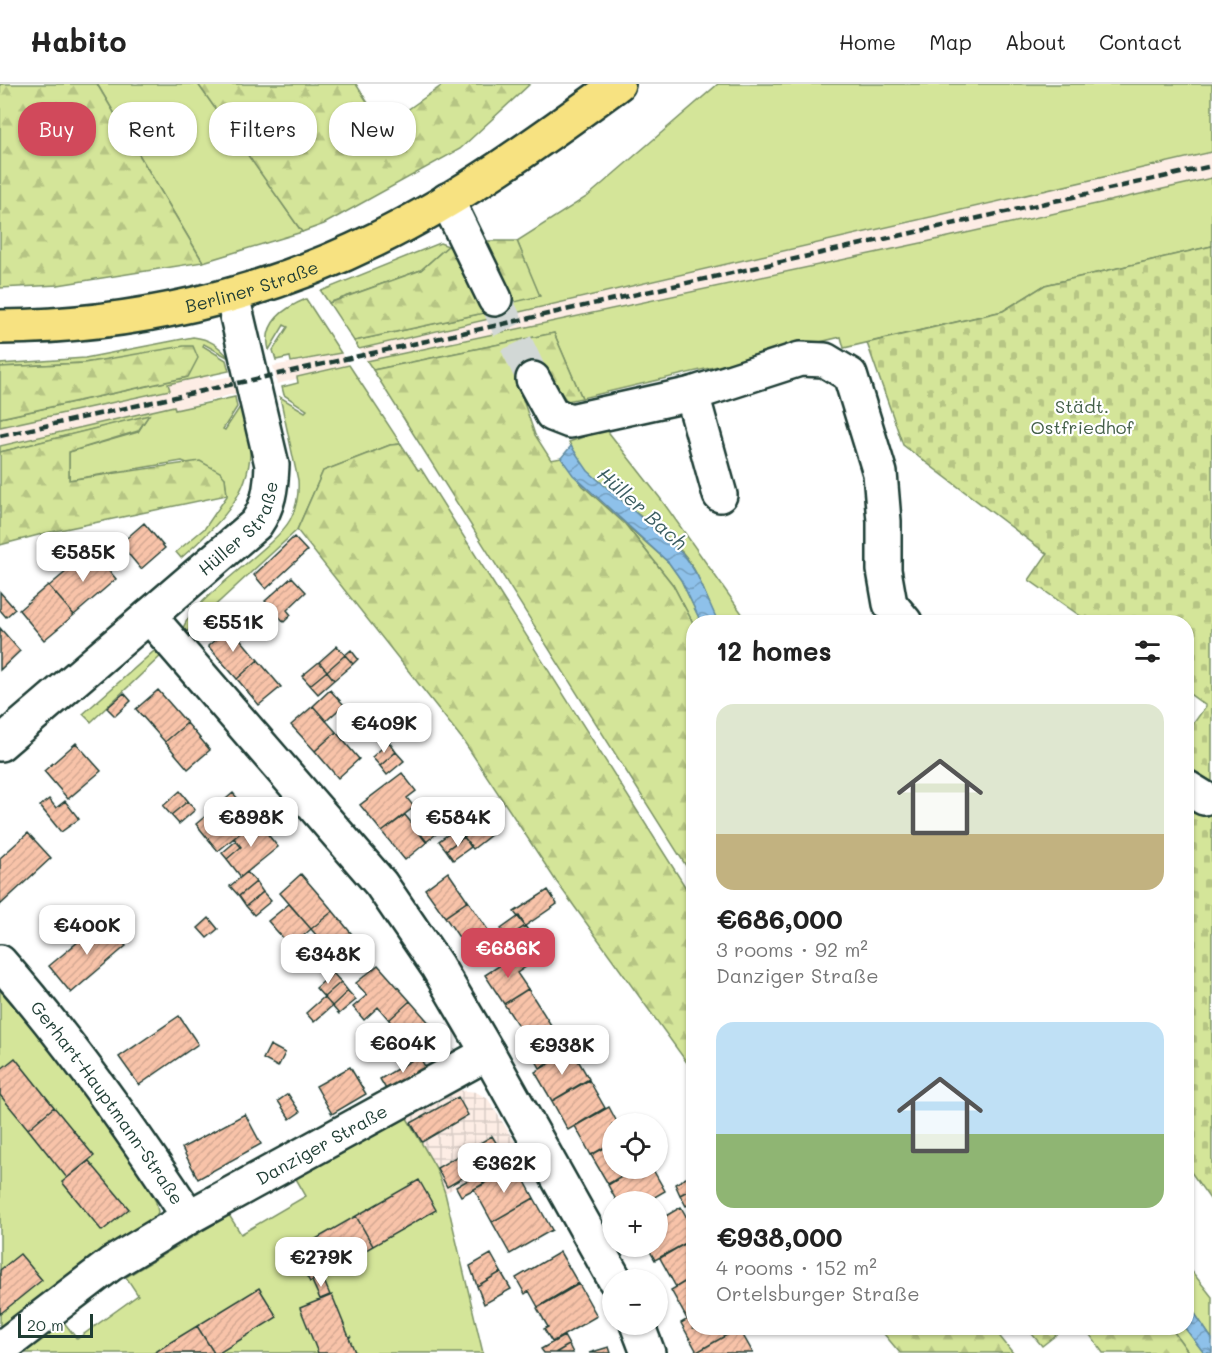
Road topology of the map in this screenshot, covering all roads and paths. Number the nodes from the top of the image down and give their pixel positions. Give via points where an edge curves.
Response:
1 (618, 84) edge
2 (447, 200) junction
3 (232, 295) junction
4 (495, 299) tunnel mouth
5 (0, 327) edge
6 (533, 379) tunnel mouth
7 (692, 394) junction
8 (720, 495) dead end
9 (899, 615) edge
10 (149, 616) junction
11 (0, 744) edge
12 (0, 962) edge
13 (488, 1053) junction
14 (189, 1217) junction
15 (609, 1269) edge
16 (641, 1335) edge
17 (0, 1349) edge
18 (648, 1353) edge

1 - 2 main road, Berliner Straße
2 - 3 main road, Berliner Straße via 338,258
2 - 4 street
3 - 5 main road, Berliner Straße via 114,321
3 - 10 street, Hüller Straße via 272,465 271,491 266,510 256,524
6 - 7 street via 552,414 570,422
7 - 8 street
7 - 9 street via 800,359 825,360 850,375 880,473 884,570 890,604
10 - 11 street, Hüller Straße
10 - 13 street via 381,884
12 - 14 street, Gerhart-Hauptmann-Straße via 83,1063
13 - 14 street, Danziger Straße
13 - 15 street
14 - 17 street, Danziger Straße via 111,1264
16 - 18 street

